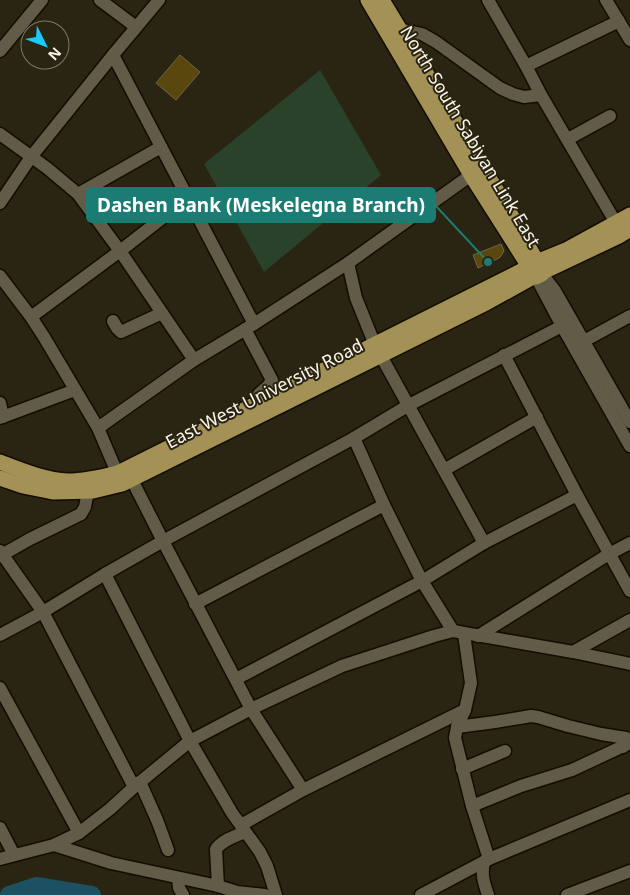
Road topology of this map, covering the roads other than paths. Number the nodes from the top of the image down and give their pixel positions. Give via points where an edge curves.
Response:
1 (42, 0) edge
2 (100, 0) edge
3 (159, 0) edge
4 (368, 0) edge
5 (382, 0) edge
6 (488, 0) edge
7 (606, 0) edge
8 (619, 20) junction
9 (136, 27) junction
10 (399, 29) junction
11 (630, 40) edge
12 (0, 51) edge
13 (113, 55) junction
14 (526, 66) junction
15 (541, 95) junction
16 (610, 116) dead end
17 (0, 134) edge
18 (568, 139) junction
19 (161, 148) junction
20 (31, 157) junction
21 (471, 175) junction
22 (78, 194) junction
23 (188, 198) junction
24 (0, 203) edge
25 (630, 215) edge
26 (623, 226) edge
27 (120, 251) junction
28 (348, 263) junction
29 (536, 269) junction
30 (0, 276) edge
31 (162, 313) junction
32 (630, 316) edge
33 (31, 317) junction
34 (113, 321) dead end
35 (562, 326) junction
36 (250, 327) junction
37 (584, 341) junction
38 (378, 350) junction
39 (504, 355) junction
40 (194, 360) junction
41 (75, 390) junction
42 (0, 403) edge
43 (258, 403) junction
44 (408, 405) junction
45 (537, 416) junction
46 (2, 417) edge
47 (630, 422) edge
48 (98, 428) junction
49 (354, 438) junction
50 (630, 446) edge
51 (0, 462) edge
52 (444, 470) junction
53 (0, 478) edge
54 (124, 479) junction
55 (88, 491) junction
56 (577, 495) junction
57 (384, 505) junction
58 (163, 541) junction
59 (484, 543) junction
60 (630, 543) edge
61 (1, 554) edge
62 (610, 554) junction
63 (105, 574) junction
64 (422, 581) junction
65 (630, 591) edge
66 (195, 604) junction
67 (43, 612) junction
68 (630, 620) edge
69 (459, 633) junction
70 (0, 635) edge
71 (478, 636) junction
72 (573, 652) junction
73 (630, 664) edge
74 (236, 679) junction
75 (0, 688) edge
76 (251, 709) junction
77 (465, 710) junction
78 (456, 727) junction
79 (190, 741) junction
80 (626, 745) edge
81 (505, 751) dead end
82 (462, 769) junction
83 (137, 784) junction
84 (303, 790) junction
85 (630, 800) edge
86 (472, 806) junction
87 (0, 828) edge
88 (243, 828) junction
89 (79, 833) junction
90 (54, 845) junction
91 (168, 850) dead end
92 (14, 854) junction
93 (0, 859) edge
94 (487, 861) junction
95 (630, 871) edge
96 (178, 878) junction
97 (225, 890) edge
98 (183, 895) edge
99 (265, 895) edge
100 (276, 895) edge
101 (421, 895) edge
102 (488, 895) edge
103 (566, 895) edge

1 - 12 street
2 - 9 street
3 - 9 street
4 - 21 main road, North South Sabiyan Link East
5 - 10 main road, North South Sabiyan Link East
6 - 14 street
7 - 8 street
8 - 11 street
8 - 14 street
9 - 13 street
10 - 15 street via 422,34 436,42 500,88 524,96
10 - 29 main road, North South Sabiyan Link East via 506,206
13 - 19 street
13 - 20 street
14 - 15 street
15 - 18 street
16 - 18 street
17 - 20 street
18 - 26 street
19 - 22 street
19 - 23 street
20 - 22 street
20 - 24 street
21 - 28 street
21 - 29 main road, North South Sabiyan Link East
22 - 27 street
23 - 27 street
23 - 36 street
25 - 26 main road, East West University Road
26 - 29 main road, East West University Road via 566,250
27 - 31 street
27 - 33 street
28 - 36 street
28 - 38 street via 356,298
29 - 35 street, North South Sabiyan Link East
29 - 37 street, North South Sabiyan Link East via 555,292
29 - 38 main road, East West University Road via 486,303
30 - 33 street
31 - 34 street via 121,332
31 - 40 street
32 - 37 street
33 - 41 street
35 - 39 street
35 - 50 street, North South Sabiyan Link East
36 - 40 street
36 - 43 street via 272,380 259,394
37 - 47 street, North South Sabiyan Link East
38 - 43 main road, East West University Road
38 - 44 street
38 - 54 main road, East West University Road
39 - 44 street
39 - 45 street
40 - 48 street
41 - 46 street
41 - 48 street
42 - 46 street
43 - 54 main road, East West University Road
44 - 49 street
44 - 52 street
45 - 52 street
45 - 56 street
48 - 54 street
49 - 57 street
49 - 58 street
51 - 54 main road, East West University Road via 67,481 102,477
52 - 59 street
53 - 55 main road, East West University Road via 53,492
54 - 55 main road, East West University Road via 105,489
54 - 58 street
55 - 61 street via 81,514
56 - 59 street
56 - 62 street
57 - 64 street
57 - 66 street
58 - 63 street
58 - 66 street
59 - 64 street
60 - 62 street
61 - 67 street
62 - 65 street
62 - 71 street
63 - 67 street
63 - 79 street
64 - 69 street
64 - 74 street
66 - 74 street
67 - 70 street
67 - 83 street
68 - 72 street
69 - 71 street
69 - 76 street via 434,636 342,666
69 - 77 street via 471,682
71 - 72 street
72 - 73 street
74 - 76 street
75 - 89 street
76 - 79 street
76 - 84 street
77 - 78 street
77 - 84 street
78 - 80 street via 531,716 626,738
78 - 82 street via 455,738
79 - 83 street
79 - 88 street
80 - 86 street via 572,770
81 - 82 street
82 - 86 street
83 - 89 street
83 - 91 street via 157,820
84 - 88 street
85 - 94 street
86 - 94 street
87 - 92 street
88 - 97 street via 216,849
88 - 100 street via 267,866
89 - 90 street
90 - 92 street
90 - 96 street via 111,863
92 - 93 street
94 - 101 street
94 - 102 street via 482,876
95 - 103 street
96 - 97 street
96 - 98 street
97 - 99 street

